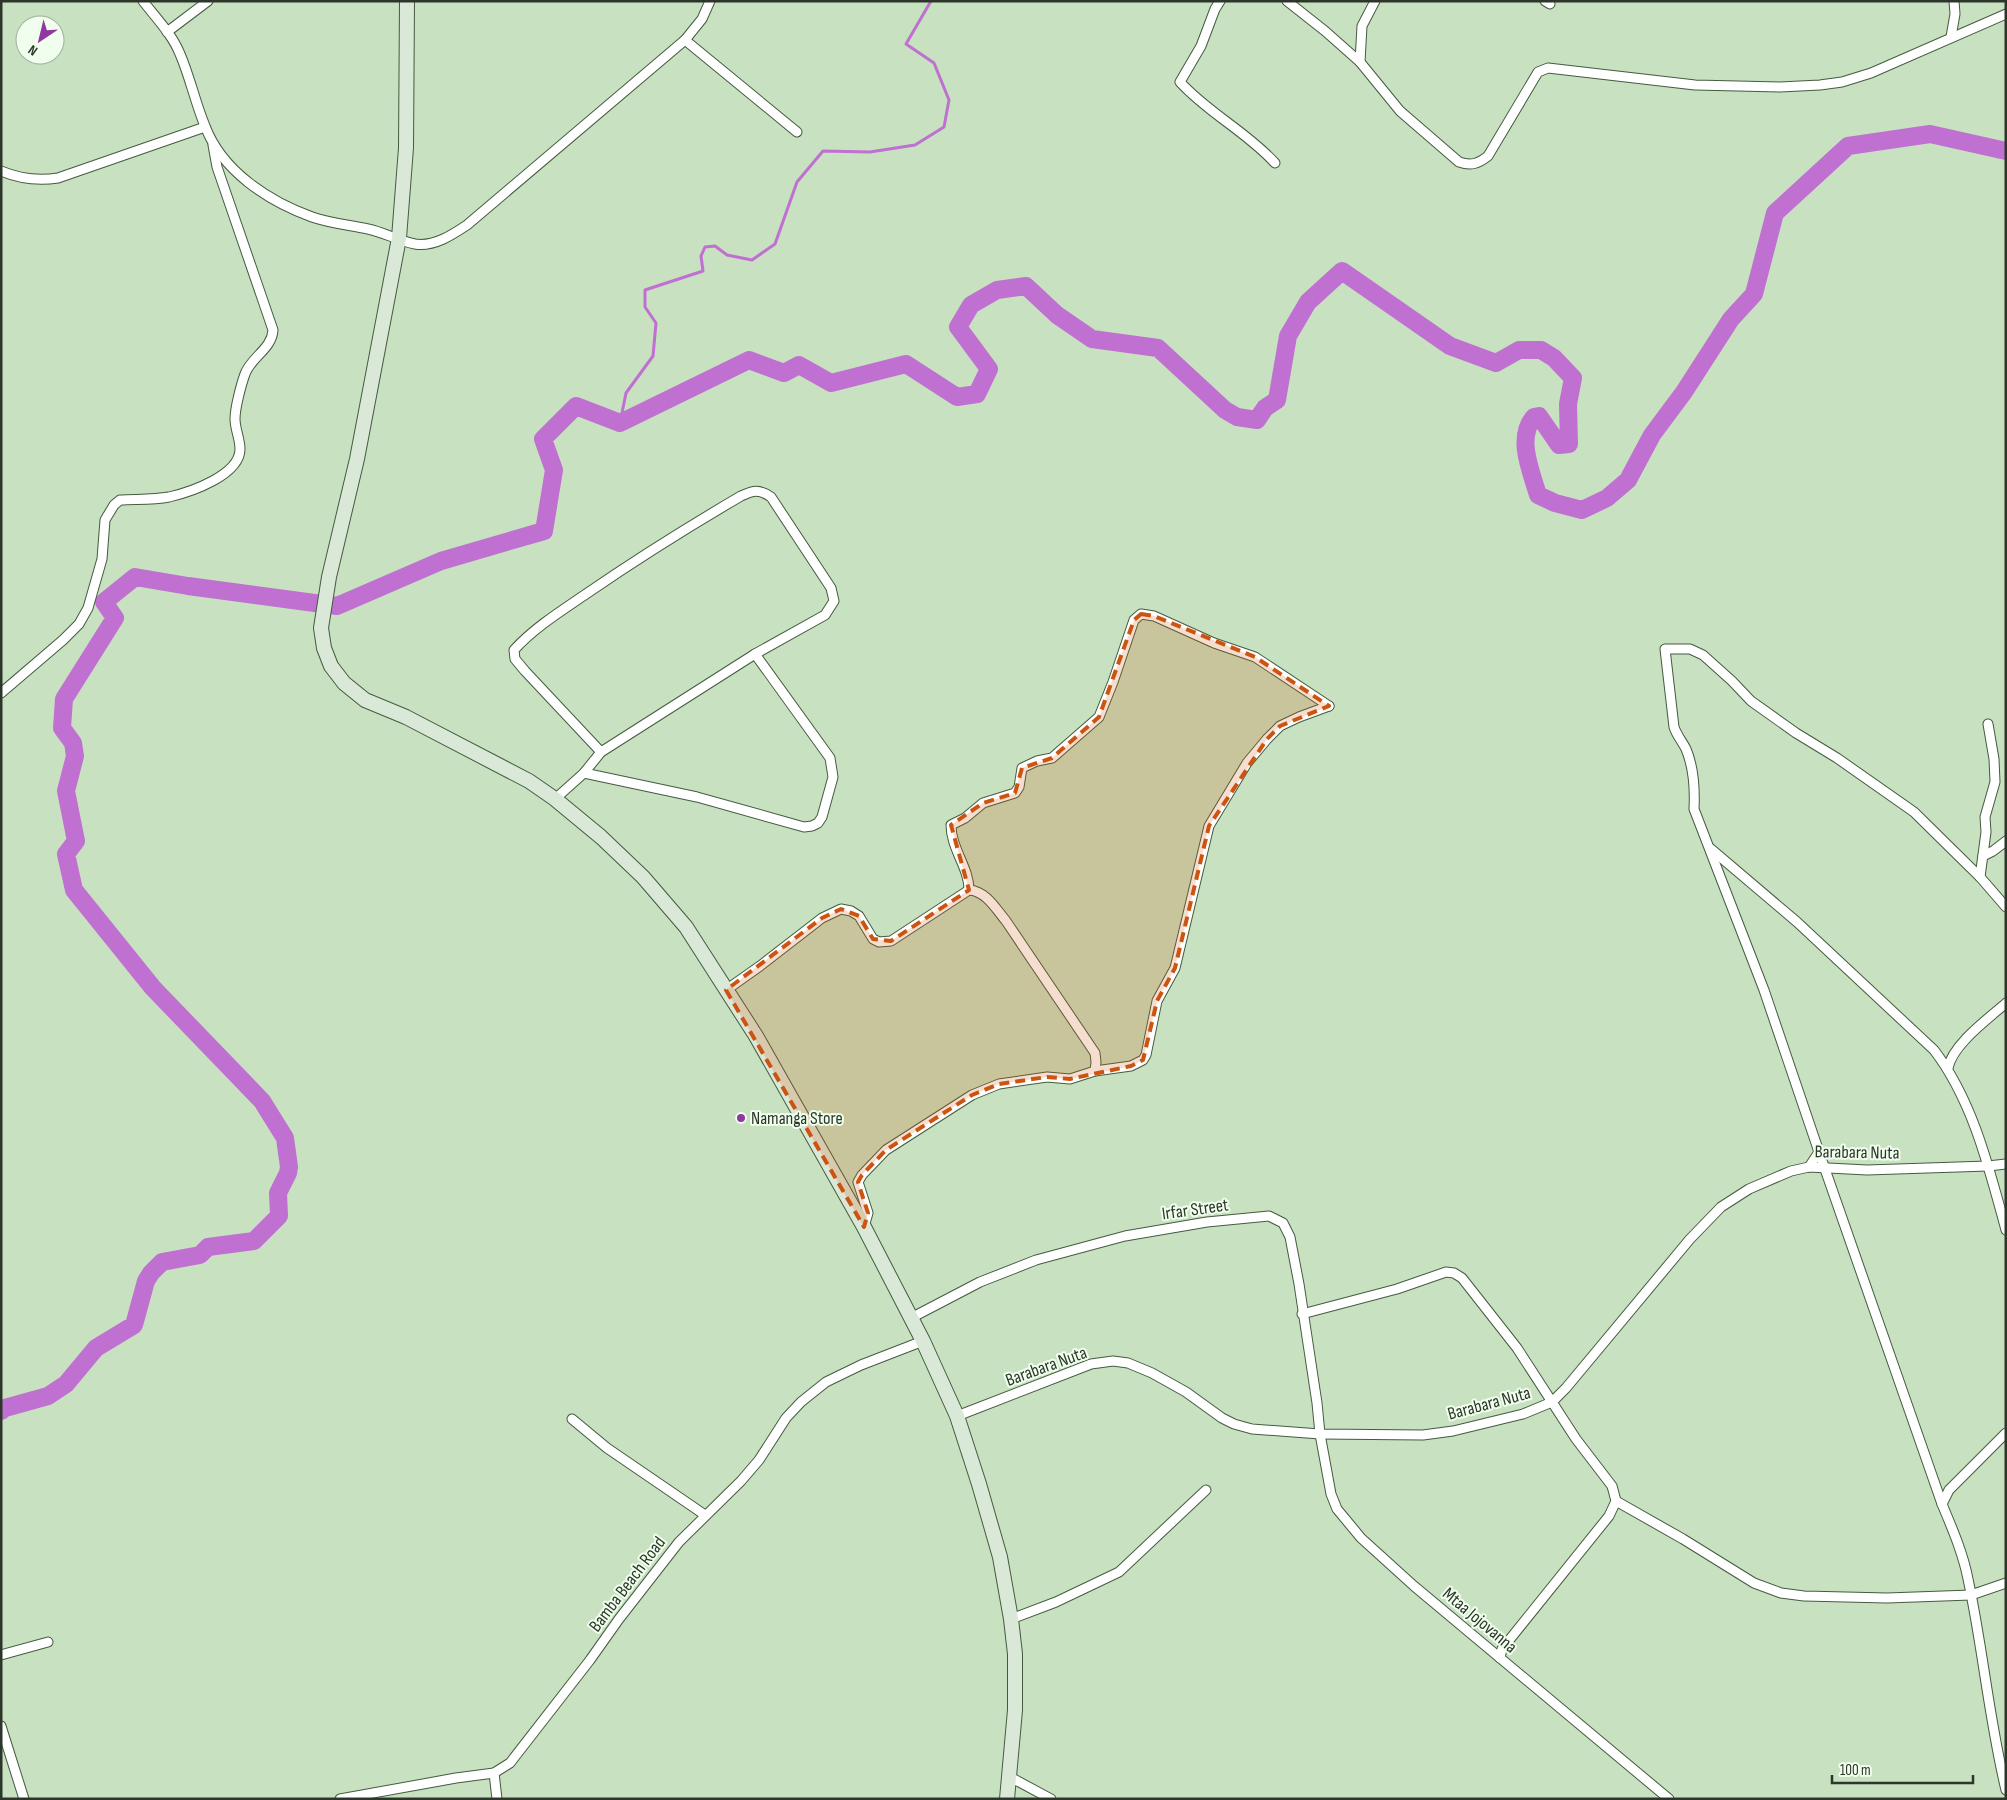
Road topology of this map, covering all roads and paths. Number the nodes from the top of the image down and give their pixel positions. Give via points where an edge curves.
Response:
1 (143, 1) edge
2 (208, 1) edge
3 (407, 1) edge
4 (710, 1) edge
5 (1220, 1) edge
6 (1287, 1) edge
7 (1375, 1) edge
8 (1954, 1) edge
9 (2006, 14) edge
10 (167, 32) junction
11 (1950, 37) junction
12 (685, 40) junction
13 (1360, 62) junction
14 (205, 128) junction
15 (797, 132) dead end
16 (212, 141) junction
17 (1275, 164) dead end
18 (1, 171) edge
19 (399, 238) junction
20 (755, 654) junction
21 (1, 693) edge
22 (1988, 724) dead end
23 (601, 752) junction
24 (584, 773) junction
25 (555, 799) junction
26 (2006, 841) edge
27 (1711, 849) junction
28 (1983, 856) junction
29 (1980, 878) junction
30 (969, 890) junction
31 (2006, 907) edge
32 (726, 990) junction
33 (2006, 1002) edge
34 (1948, 1068) junction
35 (1095, 1071) junction
36 (1819, 1152) junction
37 (2006, 1164) edge
38 (1809, 1166) junction
39 (1988, 1166) junction
40 (1825, 1168) junction
41 (864, 1227) junction
42 (2006, 1230) edge
43 (1302, 1314) junction
44 (911, 1318) junction
45 (923, 1341) junction
46 (1552, 1402) junction
47 (956, 1416) junction
48 (572, 1419) dead end
49 (2006, 1433) edge
50 (1320, 1434) junction
51 (1206, 1490) dead end
52 (1616, 1501) junction
53 (1942, 1504) junction
54 (705, 1515) junction
55 (2006, 1583) edge
56 (1971, 1595) junction
57 (1012, 1619) junction
58 (48, 1642) dead end
59 (1, 1655) edge
60 (1500, 1658) junction
61 (1, 1726) edge
62 (494, 1774) junction
63 (1010, 1777) junction
64 (2006, 1790) edge
65 (24, 1799) edge
66 (340, 1799) edge
67 (497, 1799) edge
68 (1007, 1799) edge
69 (1051, 1799) edge
70 (1669, 1799) edge

1 - 10 street
2 - 10 street
3 - 19 main road via 406,148
4 - 12 street via 702,19
5 - 17 street via 1201,46 1180,82 1260,147
6 - 13 street
7 - 13 street via 1362,26
8 - 11 street
9 - 11 street
10 - 14 street via 180,53
11 - 13 street via 1871,73 1820,85 1695,84 1548,68 1538,72 1488,156 1480,163 1468,165 1459,162 1400,111
12 - 15 street
12 - 19 street via 467,225 448,238 427,244 415,244
14 - 16 street
14 - 18 street via 58,178 15,177
16 - 19 street via 238,174 281,204 314,217
16 - 21 street via 217,167 273,330 270,343 245,374 234,418 240,449 238,462 219,478 186,492 167,497 120,500 114,505 105,520 102,560 88,608 79,624
19 - 25 main road via 327,593 321,628 324,648 331,666 344,683 365,700 406,717
20 - 23 street
20 - 23 street via 825,615 834,601 831,588 771,497 763,491 754,490 642,555 558,613 514,650 515,659 525,671
20 - 24 street via 830,758 833,777 818,823 804,827 697,797
22 - 28 street via 1995,782 1985,816
23 - 24 street
24 - 25 street
25 - 32 main road via 643,877 686,927
26 - 28 street
27 - 29 street via 1694,809 1696,786 1686,749 1674,728 1666,649 1690,649 1703,656 1751,701 1914,812
27 - 34 street via 1798,922 1934,1050
27 - 36 street via 1764,990
28 - 29 street
29 - 31 street
30 - 32 street via 891,941 873,939 860,916 841,909 822,918
30 - 35 street via 978,891 1006,921 1095,1053
30 - 35 street via 969,877 951,836 951,825 983,803 1015,793 1022,768 1052,758 1099,717 1134,620 1140,614 1154,616 1214,643 1256,657 1329,706 1280,726 1247,763 1210,826 1175,968 1157,1001 1146,1055 1131,1066
32 - 41 main road via 756,1036
33 - 34 street via 1966,1039 1950,1060
34 - 39 street
35 - 41 street via 1070,1079 1047,1077 999,1084 972,1095 886,1150 858,1182 868,1213
36 - 38 street
36 - 40 street
37 - 39 street, Barabara Nuta
38 - 40 street, Barabara Nuta
38 - 46 street, Barabara Nuta via 1749,1189 1721,1207
39 - 40 street, Barabara Nuta via 1868,1170
39 - 42 street
40 - 53 street
41 - 44 main road
43 - 44 street, Irfar Street via 1290,1237 1283,1223 1269,1216 1206,1222 1125,1236 1036,1260 980,1282
43 - 46 street via 1398,1289 1446,1272 1454,1273 1462,1278 1517,1348
43 - 50 street, Irfar Street
44 - 45 main road
45 - 47 main road
45 - 54 street, Bamba Beach Road via 826,1382 786,1418 759,1460
46 - 50 street, Barabara Nuta via 1523,1414 1453,1431 1423,1435
46 - 52 street via 1612,1486
47 - 50 street, Barabara Nuta via 1092,1364 1113,1360 1152,1373 1234,1424 1252,1429
47 - 57 main road via 987,1508
48 - 54 street via 606,1448
49 - 53 street via 1949,1490
50 - 60 street, Mtaa Jojovanna via 1331,1494 1337,1509 1361,1538
51 - 57 street via 1120,1572
52 - 56 street via 1754,1583 1781,1593 1887,1598
52 - 60 street via 1609,1516 1502,1649
53 - 56 street via 1958,1545
54 - 62 street, Bamba Beach Road via 661,1564 510,1764
55 - 56 street
56 - 64 street via 1995,1746
57 - 63 main road via 1015,1701
58 - 59 street
60 - 70 street, Mtaa Jojovanna
61 - 65 street
62 - 66 street
62 - 67 street
63 - 68 main road
63 - 69 street

